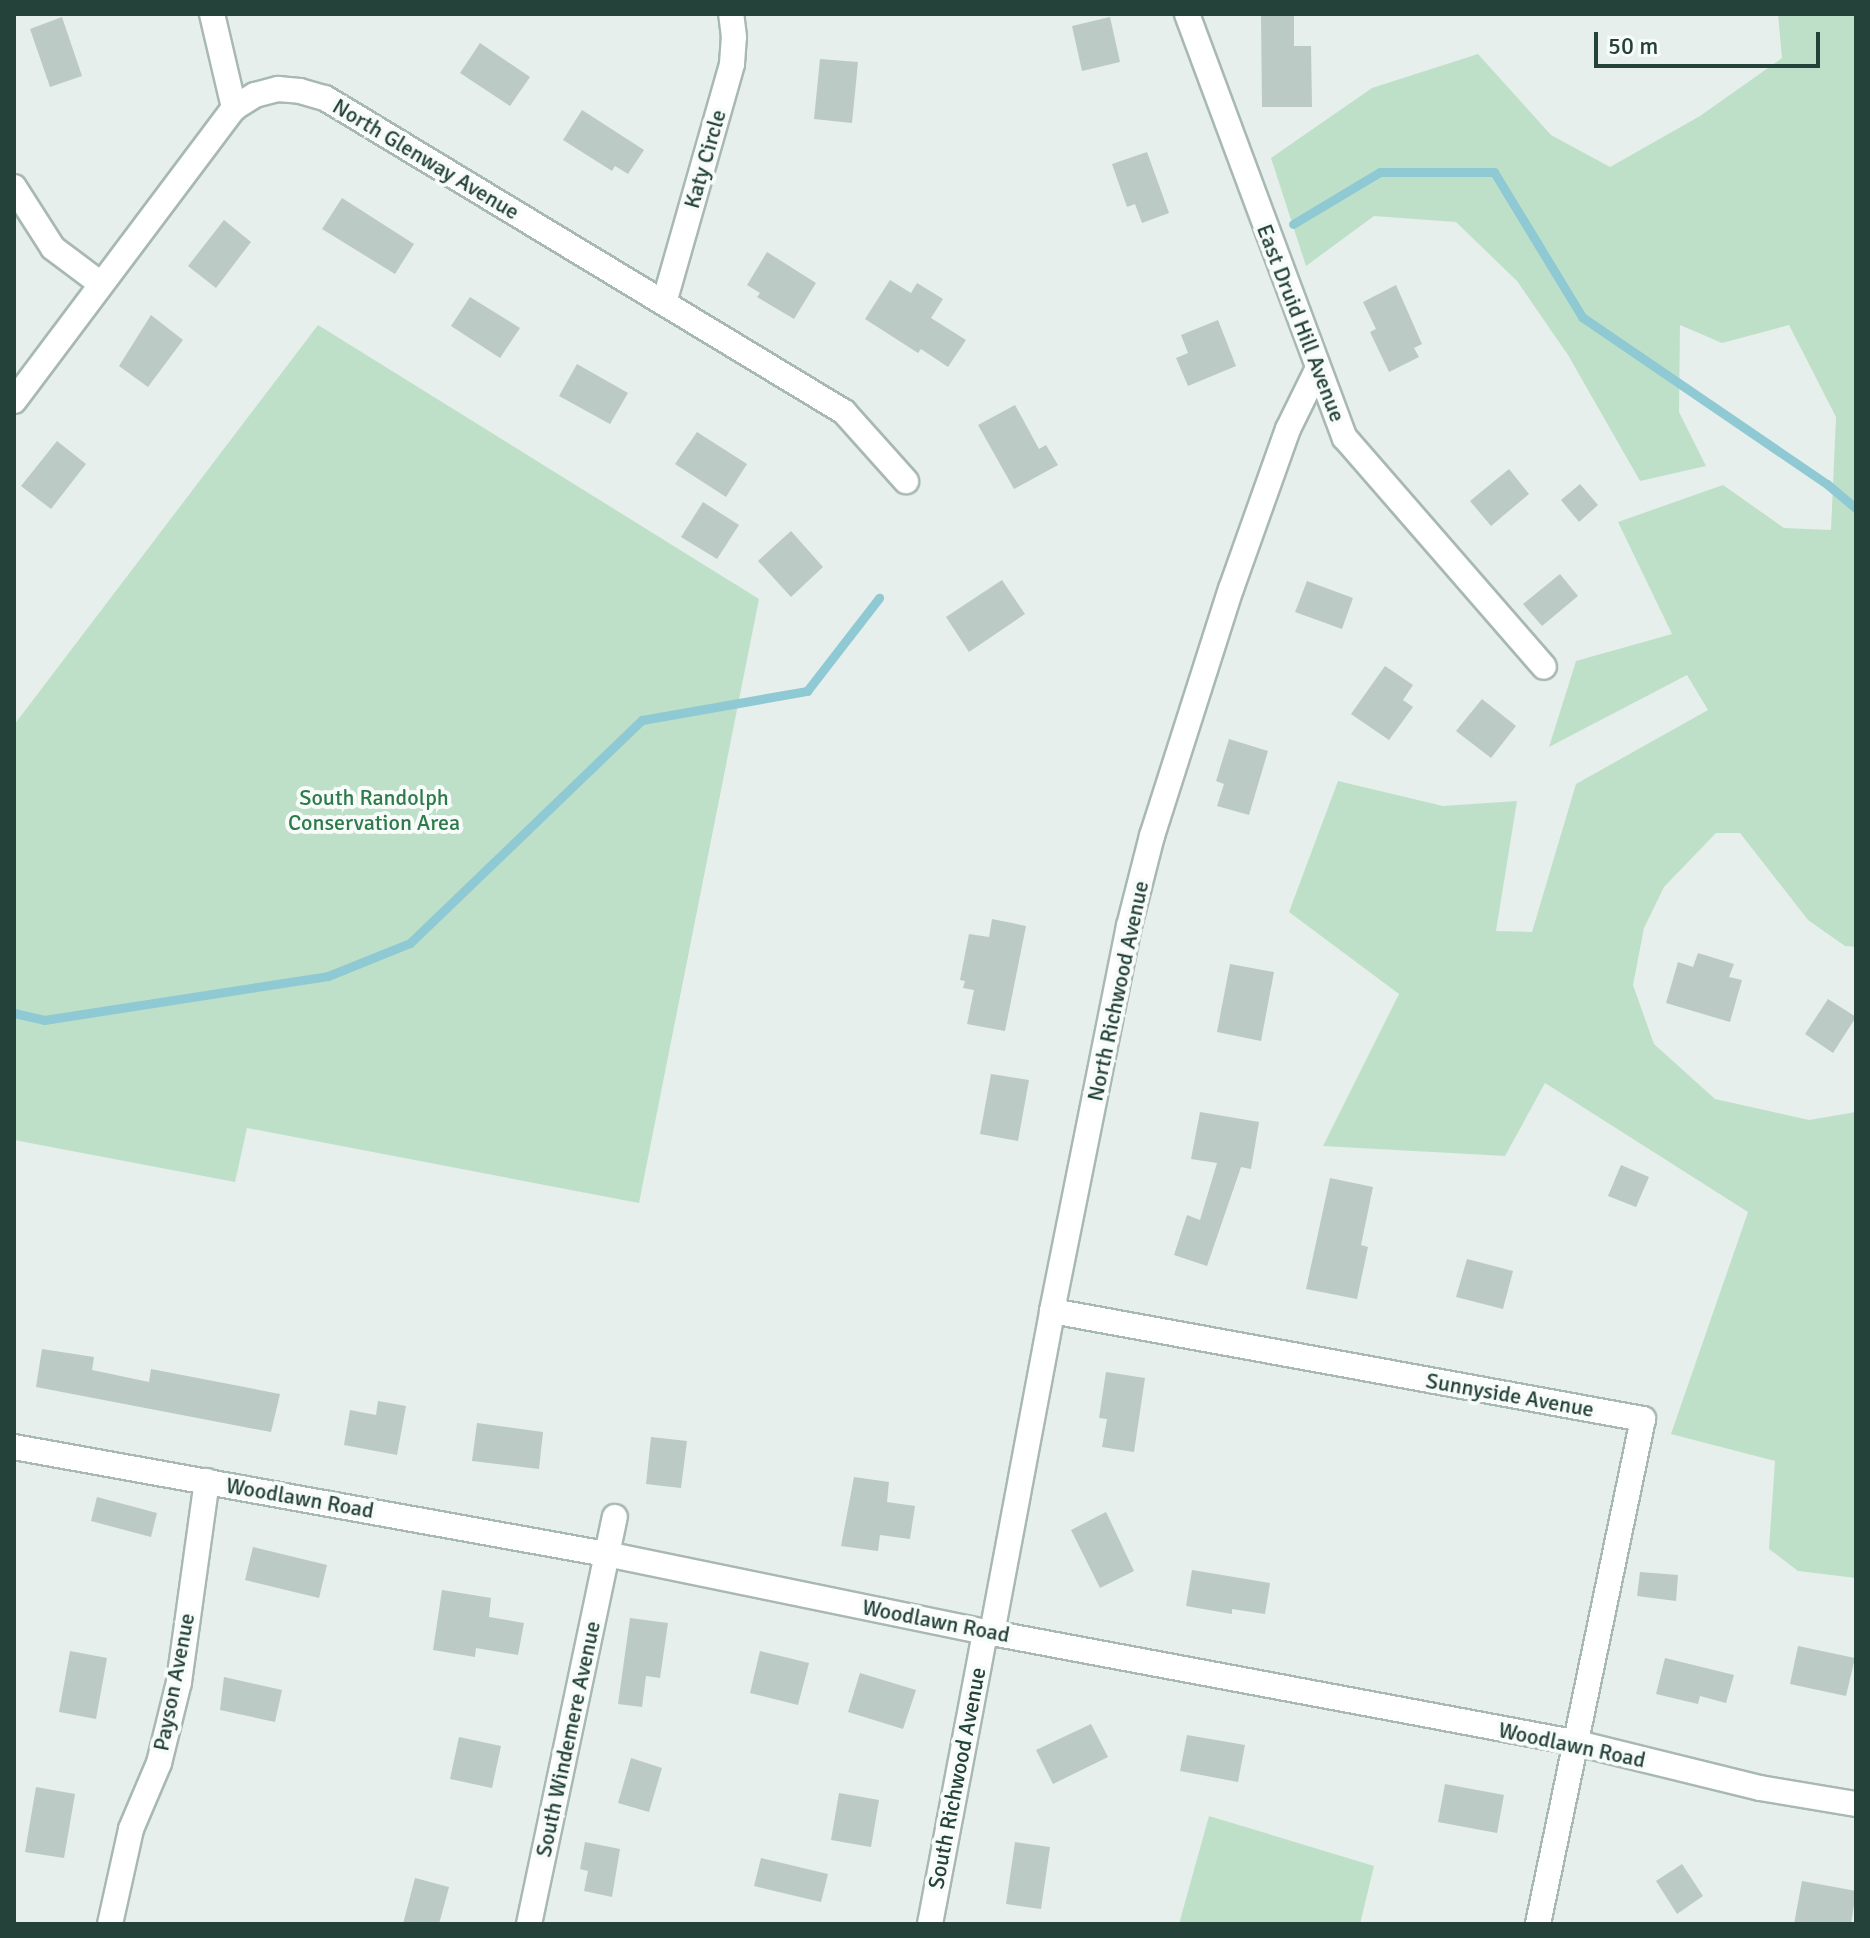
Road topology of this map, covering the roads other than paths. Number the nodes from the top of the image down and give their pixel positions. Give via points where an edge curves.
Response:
1 (212, 14) edge
2 (731, 14) edge
3 (1187, 14) edge
4 (234, 108) junction
5 (14, 187) edge
6 (101, 284) junction
7 (664, 303) junction
8 (1317, 370) junction
9 (14, 401) edge
10 (906, 481) dead end
11 (1544, 667) dead end
12 (1052, 1311) junction
13 (14, 1447) edge
14 (207, 1481) junction
15 (615, 1517) dead end
16 (606, 1554) junction
17 (988, 1632) junction
18 (1573, 1742) junction
19 (1856, 1804) edge
20 (110, 1924) edge
21 (529, 1924) edge
22 (930, 1924) edge
23 (1538, 1924) edge

1 - 4 street
2 - 7 street, Katy Circle via 732,64
3 - 8 street, East Druid Hill Avenue
4 - 6 street, North Glenway Avenue
4 - 7 street, North Glenway Avenue via 278,89 325,98
5 - 6 street via 53,248
6 - 9 street, North Glenway Avenue
7 - 10 street, North Glenway Avenue via 844,412
8 - 11 street, East Druid Hill Avenue via 1345,438
8 - 12 street, North Richwood Avenue via 1288,429 1231,589 1152,836
12 - 17 street, North Richwood Avenue
12 - 18 street, Sunnyside Avenue via 1643,1419
13 - 14 street, Woodlawn Road
14 - 16 street, Woodlawn Road
14 - 20 street, Payson Avenue via 179,1682 159,1763 131,1829
15 - 16 street, South Windemere Avenue
16 - 17 street, Woodlawn Road
16 - 21 street, South Windemere Avenue
17 - 18 street, Woodlawn Road
17 - 22 street, South Richwood Avenue
18 - 19 street, Woodlawn Road via 1760,1788
18 - 23 street

